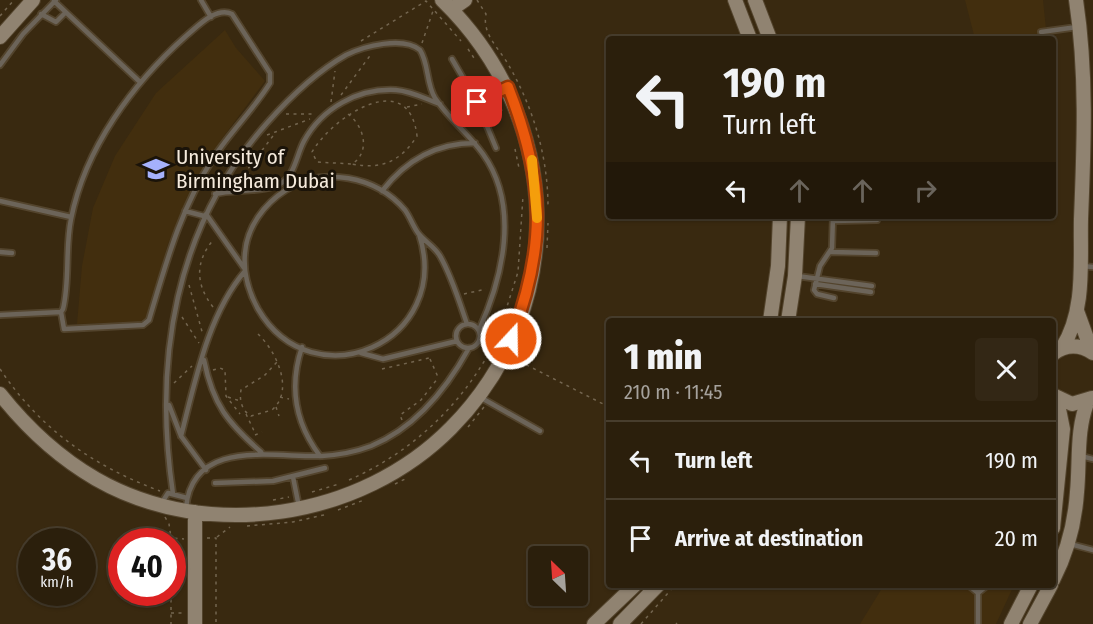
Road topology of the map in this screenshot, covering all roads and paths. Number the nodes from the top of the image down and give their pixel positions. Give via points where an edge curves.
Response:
1 (14, 0) edge
2 (33, 0) edge
3 (201, 0) edge
4 (465, 0) edge
5 (735, 0) edge
6 (755, 0) edge
7 (1076, 0) edge
8 (55, 1) edge
9 (444, 5) edge
10 (65, 13) junction
11 (40, 14) junction
12 (0, 16) edge
13 (211, 17) junction
14 (1080, 27) junction
15 (1041, 32) dead end
16 (749, 36) edge
17 (769, 36) edge
18 (0, 37) edge
19 (378, 46) junction
20 (420, 50) junction
21 (452, 59) dead end
22 (338, 60) junction
23 (0, 64) edge
24 (140, 82) junction
25 (508, 87) junction
26 (427, 99) junction
27 (477, 102) junction
28 (440, 104) junction
29 (337, 105) junction
30 (406, 107) junction
31 (332, 109) junction
32 (348, 114) junction
33 (273, 116) junction
34 (323, 116) junction
35 (276, 132) junction
36 (250, 143) junction
37 (475, 143) junction
38 (411, 145) junction
39 (496, 148) dead end
40 (419, 156) junction
41 (352, 164) junction
42 (201, 178) junction
43 (263, 181) dead end
44 (219, 186) junction
45 (382, 191) junction
46 (215, 194) junction
47 (0, 201) edge
48 (185, 211) junction
49 (205, 215) junction
50 (71, 217) junction
51 (780, 219) edge
52 (798, 219) edge
53 (833, 219) edge
54 (877, 220) dead end
55 (220, 233) junction
56 (419, 234) junction
57 (0, 252) edge
58 (831, 252) junction
59 (876, 253) dead end
60 (12, 254) dead end
61 (186, 266) junction
62 (1086, 266) edge
63 (244, 270) junction
64 (795, 276) junction
65 (815, 282) junction
66 (496, 287) junction
67 (871, 289) dead end
68 (457, 296) junction
69 (834, 298) dead end
70 (177, 305) junction
71 (1077, 311) junction
72 (61, 312) junction
73 (218, 313) junction
74 (0, 315) edge
75 (770, 318) edge
76 (788, 318) edge
77 (467, 324) junction
78 (274, 330) junction
79 (479, 330) junction
80 (258, 334) dead end
81 (480, 339) junction
82 (265, 340) junction
83 (457, 341) junction
84 (302, 347) junction
85 (206, 348) junction
86 (470, 348) junction
87 (425, 351) junction
88 (1058, 351) edge
89 (1093, 352) edge
90 (361, 353) junction
91 (504, 354) junction
92 (204, 357) junction
93 (429, 358) junction
94 (277, 362) junction
95 (0, 369) edge
96 (382, 369) dead end
97 (206, 372) junction
98 (0, 394) edge
99 (167, 396) junction
100 (226, 396) junction
101 (478, 396) junction
102 (280, 397) junction
103 (1056, 397) edge
104 (1090, 399) edge
105 (241, 401) junction
106 (296, 401) junction
107 (1056, 401) edge
108 (606, 405) edge
109 (275, 407) junction
110 (244, 409) junction
111 (246, 413) junction
112 (240, 414) junction
113 (279, 416) dead end
114 (231, 425) junction
115 (404, 426) junction
116 (540, 431) dead end
117 (256, 435) dead end
118 (181, 436) junction
119 (262, 452) junction
120 (320, 456) junction
121 (1086, 457) edge
122 (325, 468) dead end
123 (206, 470) junction
124 (293, 477) junction
125 (215, 483) dead end
126 (173, 494) junction
127 (1056, 498) edge
128 (163, 499) junction
129 (189, 507) junction
130 (299, 509) junction
131 (1067, 543) junction
132 (1093, 549) edge
133 (1056, 572) edge
134 (632, 588) edge
135 (655, 588) edge
136 (672, 588) edge
137 (972, 588) edge
138 (984, 588) edge
139 (1028, 588) edge
140 (1049, 588) edge
141 (978, 593) junction
142 (171, 606) edge
143 (171, 624) edge
144 (195, 624) edge
145 (594, 624) edge
146 (620, 624) edge
147 (641, 624) edge
148 (978, 624) edge
149 (1011, 624) edge
150 (1030, 624) edge

1 - 12 path
2 - 18 street
3 - 13 lane
4 - 9 street
5 - 16 street
6 - 17 street
7 - 14 street
8 - 10 lane
8 - 11 lane
9 - 20 path via 427,23
9 - 25 street via 479,40
10 - 11 lane via 56,22
10 - 24 lane
11 - 23 lane
13 - 24 lane
13 - 42 lane via 221,11 232,14 271,78
14 - 15 lane
14 - 62 street
19 - 20 lane via 411,44
19 - 22 lane
19 - 29 path
20 - 28 lane
21 - 27 lane
22 - 31 path via 331,86
22 - 33 lane
24 - 50 lane via 99,146
25 - 27 lane
25 - 91 street via 532,161 538,225 524,306
26 - 28 lane
26 - 29 lane via 382,90
26 - 30 path via 419,106
27 - 39 lane
28 - 37 lane
29 - 31 lane
30 - 32 path via 385,101 370,103
30 - 38 path via 416,123 417,136
31 - 34 lane
32 - 41 path via 359,127 364,149
32 - 41 path via 328,130 312,156 319,163
33 - 34 path
33 - 36 lane
34 - 35 path
34 - 46 lane via 283,182 271,188
35 - 36 path
35 - 43 path via 247,170 250,177
36 - 44 lane
37 - 40 lane via 442,147
37 - 66 lane via 492,167 502,207 504,248
38 - 40 path
38 - 41 path via 390,163
40 - 45 lane
42 - 44 lane
42 - 48 lane
44 - 46 lane
45 - 56 lane via 404,210
45 - 63 lane via 363,181 339,177 313,179 288,189 257,219 247,242
46 - 49 lane
47 - 50 lane
48 - 49 lane
48 - 72 lane via 147,323 64,329
49 - 55 lane
49 - 61 lane
50 - 72 lane
51 - 75 street
52 - 64 street
53 - 54 lane
53 - 58 lane
55 - 63 lane
55 - 73 path via 205,250 198,274 205,295
56 - 68 lane via 439,254
56 - 90 lane via 425,274 417,306 397,333
57 - 60 lane
58 - 59 lane
58 - 65 lane via 820,266
61 - 70 lane
61 - 85 path
62 - 71 street
63 - 73 lane
63 - 78 lane via 254,301
64 - 65 lane
64 - 76 street
65 - 67 lane
65 - 69 lane via 816,294
66 - 68 path
66 - 79 lane
68 - 77 lane
70 - 85 path via 188,327
70 - 99 lane
71 - 88 street via 1072,330
71 - 89 street
72 - 74 lane
73 - 85 lane
77 - 79 lane
77 - 83 lane via 458,330
78 - 82 path
78 - 84 lane
79 - 81 lane
80 - 82 path
81 - 86 lane
81 - 91 lane
82 - 94 path
83 - 86 lane
83 - 87 lane
84 - 90 lane via 337,355
84 - 106 lane via 296,368
85 - 92 lane
86 - 115 lane via 443,388
87 - 90 lane via 383,358
87 - 93 path
88 - 89 street via 1072,345
91 - 101 street
91 - 108 path
92 - 97 lane
92 - 99 path via 182,374
92 - 118 lane
93 - 96 path
93 - 115 path via 438,378 421,400 400,415
94 - 102 path via 282,377
94 - 105 path via 265,375 243,388
95 - 128 path via 35,415 70,446
97 - 100 path via 225,370
97 - 114 lane via 216,402
98 - 128 street via 34,433 75,466 120,491
99 - 118 lane
99 - 126 lane
100 - 105 path
100 - 112 path
101 - 116 lane
101 - 130 street via 451,428 394,472 362,489
102 - 106 path
102 - 109 path
103 - 104 street via 1072,404
104 - 121 street via 1082,420
105 - 110 path
106 - 120 lane via 304,430
107 - 127 street via 1063,429
109 - 111 path via 257,416
109 - 113 path
110 - 111 path
110 - 112 path
111 - 117 path
112 - 114 path
114 - 119 lane
115 - 120 lane via 370,446
118 - 123 lane
119 - 120 lane
119 - 123 lane via 233,457
121 - 131 street
122 - 124 lane
123 - 129 lane via 191,485
124 - 125 lane
124 - 130 lane
126 - 128 lane
126 - 129 lane
128 - 129 street
129 - 130 street via 263,514
129 - 144 street
131 - 132 lane
131 - 133 street
134 - 145 street
135 - 146 street
136 - 147 path
137 - 141 lane
138 - 141 lane
139 - 149 street
140 - 150 street
141 - 148 lane
142 - 143 path

